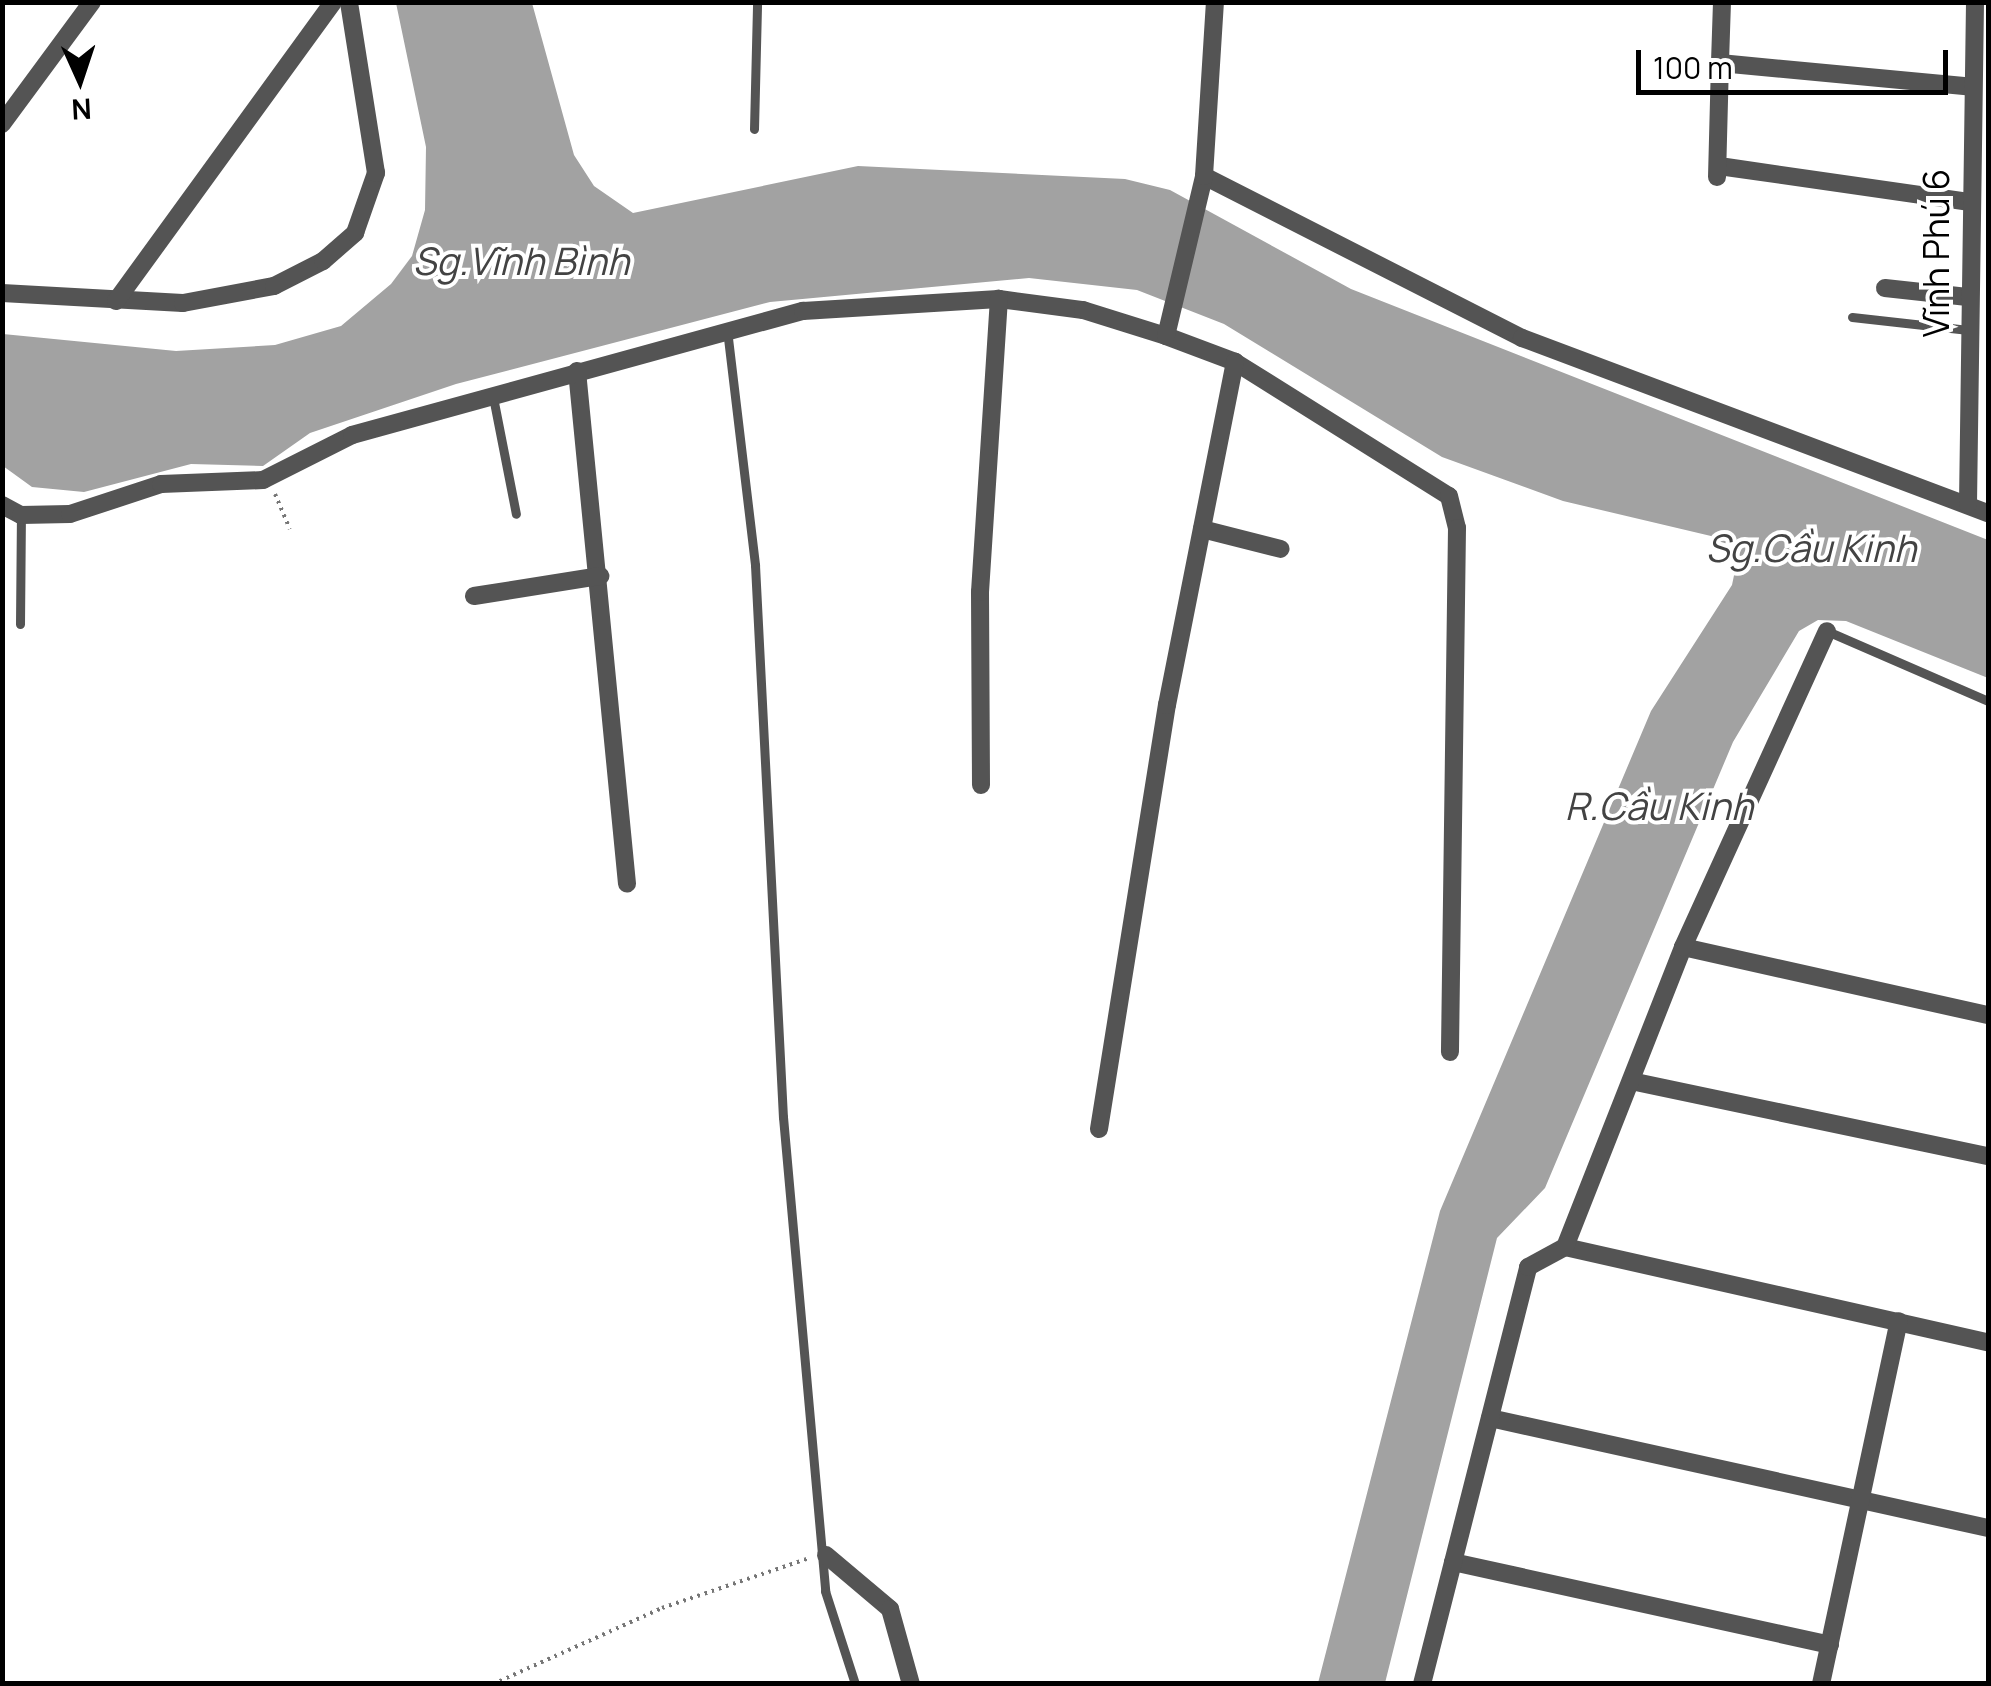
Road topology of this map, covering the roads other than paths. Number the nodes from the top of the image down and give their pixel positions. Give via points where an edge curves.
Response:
1 (92, 2) edge
2 (332, 2) edge
3 (350, 2) edge
4 (757, 2) edge
5 (1215, 2) edge
6 (1722, 2) edge
7 (1975, 2) edge
8 (1720, 63) junction
9 (1972, 88) junction
10 (2, 124) edge
11 (754, 130) dead end
12 (1202, 183) junction
13 (1968, 202) junction
14 (1885, 288) dead end
15 (2, 292) edge
16 (1968, 298) junction
17 (999, 299) junction
18 (116, 301) junction
19 (1852, 317) dead end
20 (1968, 330) junction
21 (1166, 336) junction
22 (728, 338) junction
23 (1236, 362) junction
24 (577, 371) junction
25 (493, 394) junction
26 (1968, 504) junction
27 (2, 505) edge
28 (1988, 513) edge
29 (516, 514) dead end
30 (21, 515) junction
31 (1202, 529) junction
32 (1281, 549) dead end
33 (600, 576) junction
34 (474, 596) dead end
35 (20, 624) dead end
36 (1828, 631) joint
37 (1988, 701) edge
38 (981, 785) dead end
39 (626, 884) dead end
40 (1683, 946) junction
41 (1988, 1014) edge
42 (1450, 1052) dead end
43 (1631, 1080) junction
44 (1099, 1129) dead end
45 (1988, 1156) edge
46 (1565, 1248) junction
47 (1899, 1321) junction
48 (1988, 1342) edge
49 (1490, 1418) junction
50 (1861, 1500) junction
51 (1988, 1528) edge
52 (826, 1555) junction
53 (1453, 1562) junction
54 (1830, 1645) junction
55 (855, 1684) edge
56 (911, 1684) edge
57 (1422, 1684) edge
58 (1821, 1684) edge

1 - 10 street
2 - 18 street
3 - 18 street via 376,174 355,233 323,262 235,298
4 - 11 lane
5 - 12 street
6 - 8 street
7 - 9 street, Vĩnh Phú 6
8 - 9 street
8 - 13 street via 1722,172
9 - 13 street, Vĩnh Phú 6
12 - 21 street
12 - 26 street via 1522,338
13 - 16 street, Vĩnh Phú 6
14 - 16 street
15 - 18 street
16 - 20 street, Vĩnh Phú 6
17 - 21 street via 1083,310
17 - 22 street via 803,311
17 - 38 street via 980,592
19 - 20 lane
20 - 26 street, Vĩnh Phú 6
21 - 23 street
22 - 24 street
22 - 52 lane via 755,564 783,1117
23 - 31 street
23 - 42 street via 1449,496 1456,528
24 - 25 street
24 - 33 street
25 - 29 lane
25 - 30 street via 352,435 273,474 162,484 92,512
26 - 28 street
27 - 30 street
30 - 35 lane
31 - 32 street
31 - 44 street
33 - 34 street
33 - 39 street
36 - 37 lane
36 - 40 street
40 - 41 street
40 - 43 street
43 - 45 street
43 - 46 street
46 - 47 street
46 - 49 street via 1528,1266
47 - 48 street
47 - 50 street
49 - 50 street
49 - 53 street
50 - 51 street
50 - 54 street
52 - 55 lane via 828,1605
52 - 56 street via 890,1608
53 - 54 street
53 - 57 street
54 - 58 street

